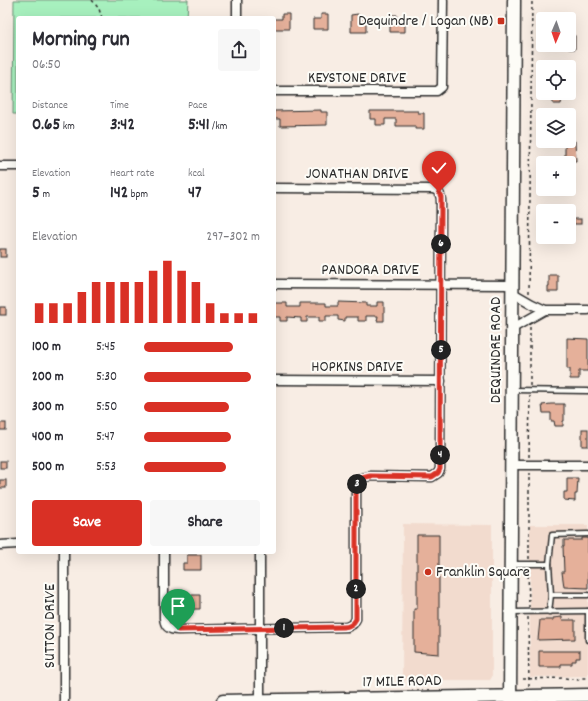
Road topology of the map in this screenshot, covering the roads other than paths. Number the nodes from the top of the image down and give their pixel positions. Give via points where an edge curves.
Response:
1 (237, 0) edge
2 (443, 0) edge
3 (514, 0) edge
4 (237, 16) edge
5 (276, 91) edge
6 (0, 166) edge
7 (16, 166) edge
8 (276, 188) edge
9 (276, 284) edge
10 (441, 285) junction
11 (513, 289) junction
12 (545, 310) junction
13 (588, 310) edge
14 (512, 328) junction
15 (276, 380) edge
16 (441, 381) junction
17 (512, 390) junction
18 (588, 391) edge
19 (512, 465) junction
20 (588, 465) edge
21 (588, 534) edge
22 (0, 544) edge
23 (16, 544) edge
24 (64, 554) edge
25 (164, 554) edge
26 (260, 554) edge
27 (511, 564) junction
28 (549, 564) junction
29 (551, 595) junction
30 (588, 595) edge
31 (588, 611) edge
32 (511, 612) junction
33 (549, 612) junction
34 (260, 628) junction
35 (588, 640) edge
36 (588, 695) edge
37 (510, 699) edge
38 (260, 700) edge
39 (317, 700) edge
40 (396, 700) edge
41 (64, 701) edge
42 (223, 701) edge

1 - 4 street
2 - 5 street, KEYSTONE DRIVE via 440,90
3 - 11 main road, DEQUINDRE ROAD
6 - 7 street
8 - 10 street, JONATHAN DRIVE via 433,189 439,192
9 - 10 street, PANDORA DRIVE
10 - 11 street, PANDORA DRIVE
10 - 16 street
11 - 12 street
11 - 14 main road, DEQUINDRE ROAD
12 - 13 street
12 - 14 street
14 - 17 main road, DEQUINDRE ROAD
15 - 16 street, HOPKINS DRIVE
16 - 34 street via 438,473 432,477 365,477 358,482 356,619 353,624 343,627
17 - 18 lane
17 - 19 main road, DEQUINDRE ROAD
19 - 20 street
19 - 27 main road, DEQUINDRE ROAD
21 - 28 lane via 552,535
22 - 23 street
24 - 41 street, SUTTON DRIVE
25 - 34 street via 164,618 167,628
26 - 34 street
27 - 28 lane
27 - 32 main road, DEQUINDRE ROAD
28 - 29 lane
29 - 30 lane
29 - 33 lane
31 - 33 lane
31 - 35 lane
32 - 33 lane
32 - 37 main road, DEQUINDRE ROAD
34 - 38 street
36 - 37 main road, 17 MILE ROAD
37 - 40 main road, 17 MILE ROAD
38 - 39 main road, 17 MILE ROAD
38 - 42 main road, 17 MILE ROAD
39 - 40 main road, 17 MILE ROAD

